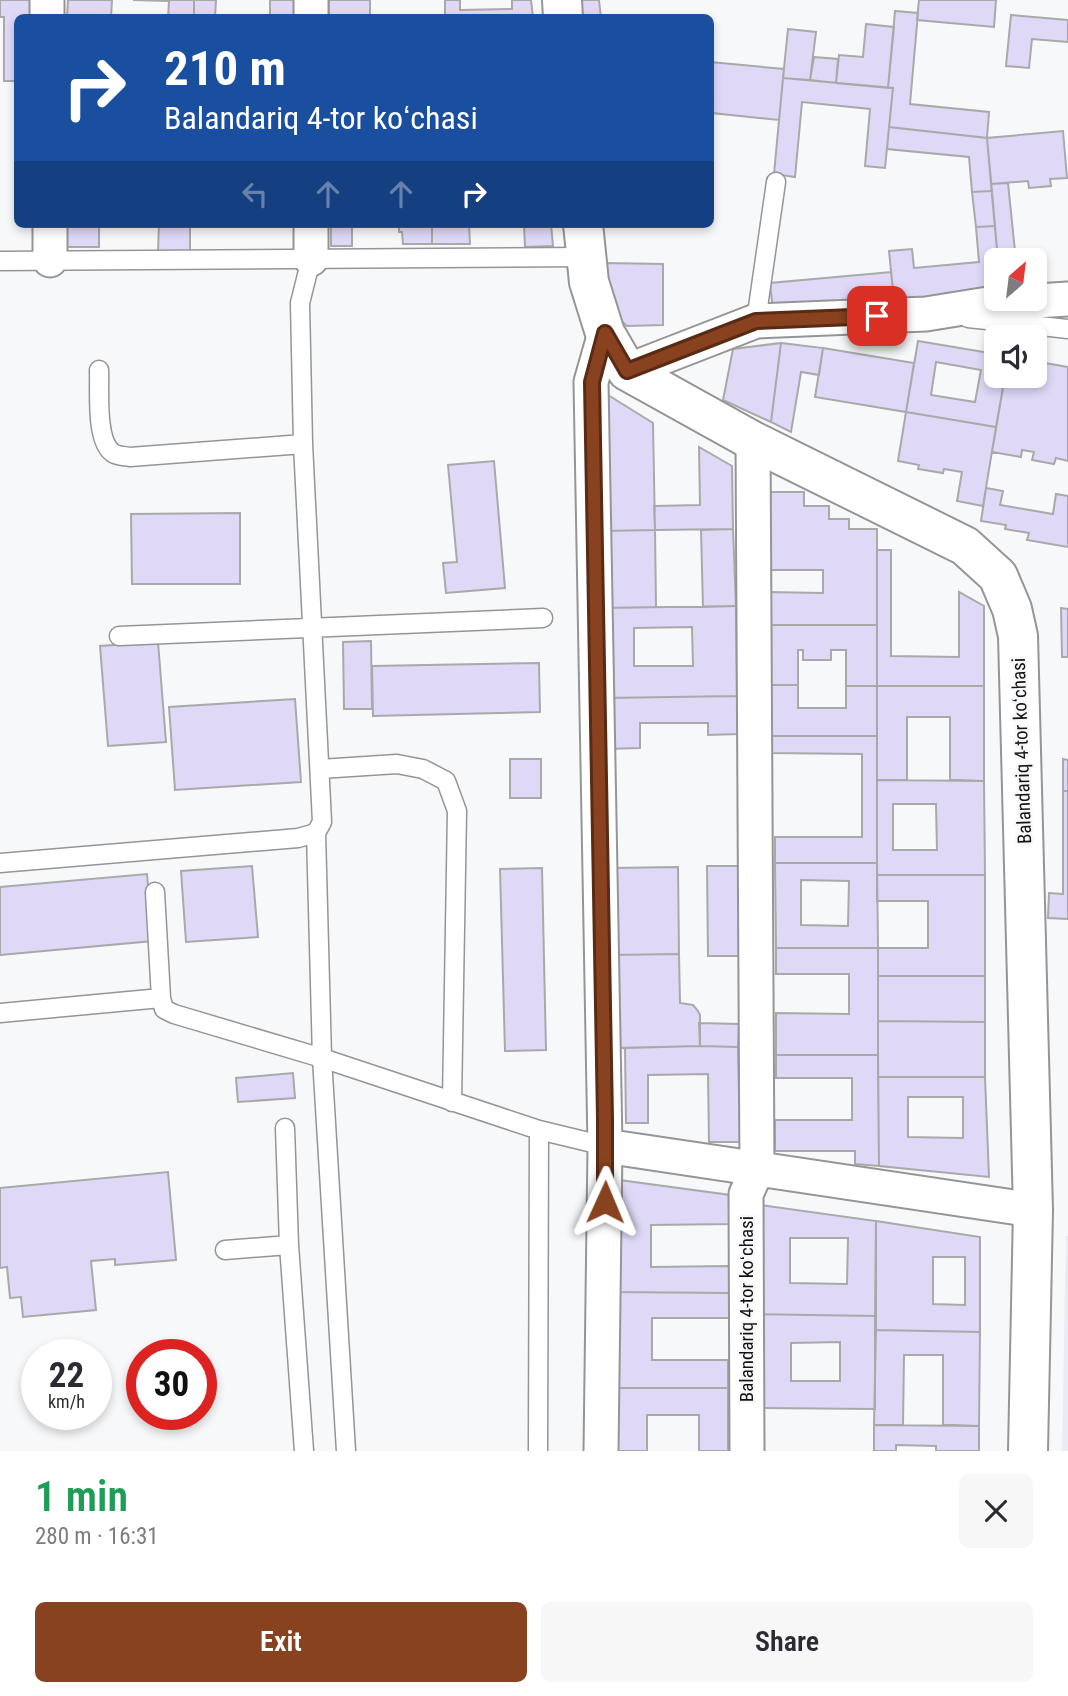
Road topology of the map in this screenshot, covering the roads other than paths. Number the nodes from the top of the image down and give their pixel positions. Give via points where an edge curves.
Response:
1 (776, 182) dead end
2 (50, 228) edge
3 (311, 228) edge
4 (585, 241) edge
5 (311, 259) junction
6 (50, 260) junction
7 (0, 261) edge
8 (1068, 299) edge
9 (926, 314) junction
10 (756, 321) junction
11 (1068, 329) edge
12 (605, 333) junction
13 (99, 370) dead end
14 (627, 371) junction
15 (753, 441) junction
16 (303, 444) junction
17 (543, 618) dead end
18 (313, 628) junction
19 (119, 636) dead end
20 (320, 769) junction
21 (316, 833) junction
22 (0, 863) edge
23 (155, 892) dead end
24 (161, 998) junction
25 (0, 1013) edge
26 (322, 1058) junction
27 (452, 1102) junction
28 (285, 1128) dead end
29 (540, 1130) junction
30 (605, 1146) junction
31 (757, 1170) junction
32 (1033, 1210) junction
33 (289, 1245) junction
34 (225, 1250) dead end
35 (304, 1451) edge
36 (346, 1451) edge
37 (538, 1451) edge
38 (601, 1451) edge
39 (747, 1451) edge
40 (1028, 1451) edge

1 - 10 lane
2 - 6 street
3 - 5 street
4 - 5 lane
4 - 12 street via 589,282
5 - 6 lane
5 - 16 lane via 300,303
6 - 7 lane
8 - 9 street
9 - 10 street
9 - 11 lane
10 - 14 street
12 - 14 street
12 - 30 street via 592,382
13 - 16 lane via 102,434 114,454 130,457
14 - 15 street, Balandariq 4-tor koʻchasi
15 - 31 street, Balandariq 4-tor koʻchasi
15 - 32 street, Balandariq 4-tor koʻchasi via 965,546 998,576 1012,609 1018,636
16 - 18 lane
17 - 18 lane
18 - 19 lane
18 - 20 lane
20 - 21 lane via 322,822
20 - 27 lane via 397,764 423,769 446,781 457,811
21 - 22 lane
21 - 26 lane
23 - 24 lane
24 - 25 lane
24 - 26 lane via 164,1009 174,1014
26 - 27 lane
26 - 36 lane
27 - 29 lane
28 - 33 lane
29 - 30 lane
29 - 37 lane
30 - 31 street
30 - 38 street
31 - 32 street
31 - 39 street, Balandariq 4-tor koʻchasi via 746,1194
32 - 40 street, Balandariq 4-tor koʻchasi
33 - 34 lane
33 - 35 lane

